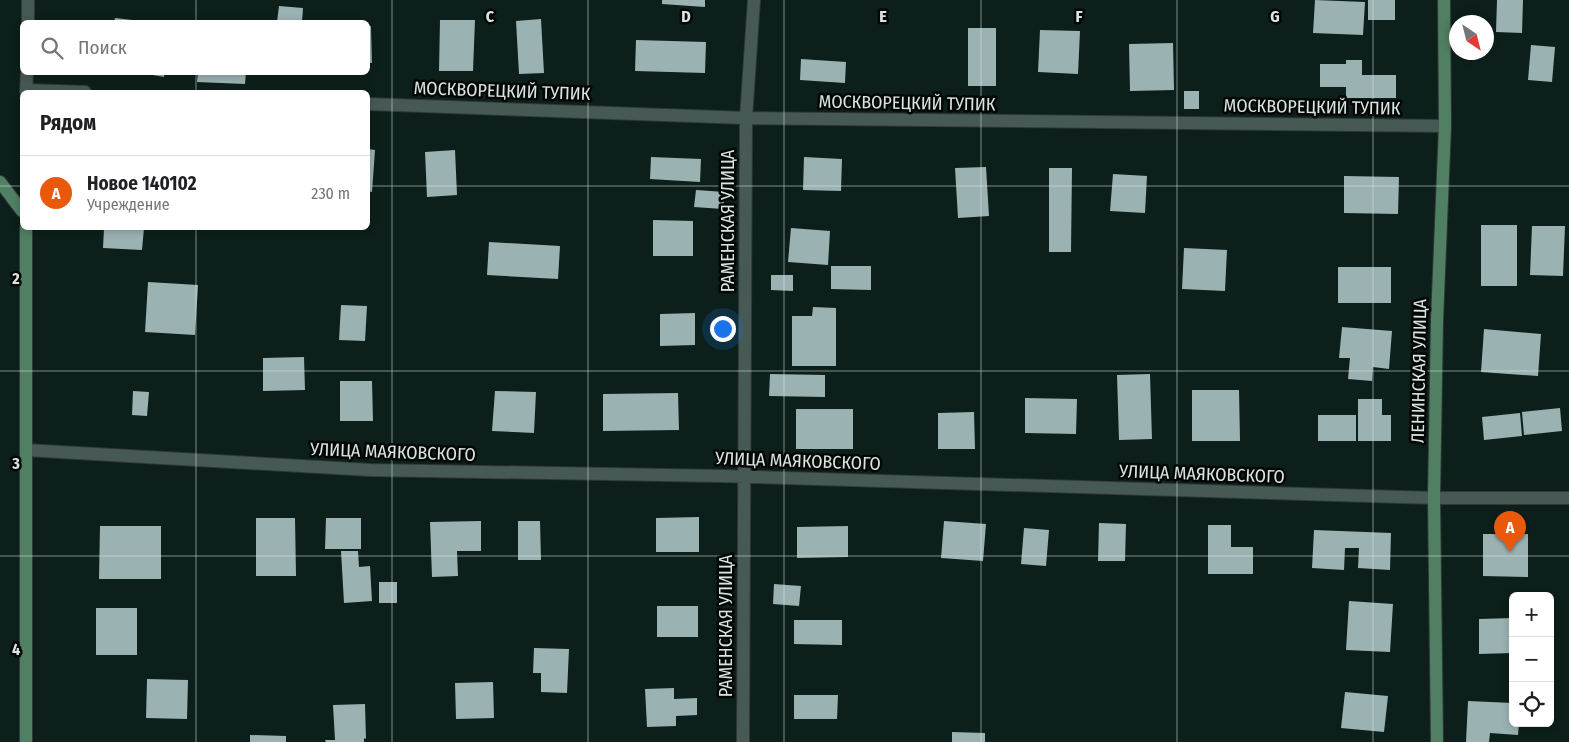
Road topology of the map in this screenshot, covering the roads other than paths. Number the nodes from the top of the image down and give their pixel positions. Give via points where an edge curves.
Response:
1 (28, 0) edge
2 (754, 0) edge
3 (1444, 0) edge
4 (28, 20) edge
5 (27, 75) edge
6 (26, 90) edge
7 (370, 104) edge
8 (746, 118) junction
9 (1445, 126) junction
10 (0, 182) edge
11 (20, 208) edge
12 (26, 230) edge
13 (26, 450) junction
14 (744, 477) junction
15 (1434, 498) junction
16 (1569, 498) edge
17 (26, 742) edge
18 (743, 742) edge
19 (1437, 742) edge

1 - 4 street
2 - 8 street, РАМЕНСКАЯ УЛИЦА
3 - 9 street, ЛЕНИНСКАЯ УЛИЦА
5 - 6 street
7 - 8 street, МОСКВОРЕЦКИЙ ТУПИК
8 - 9 street, МОСКВОРЕЦКИЙ ТУПИК
8 - 14 street, РАМЕНСКАЯ УЛИЦА
9 - 15 street, ЛЕНИНСКАЯ УЛИЦА
10 - 11 street
12 - 13 street
13 - 14 street, УЛИЦА МАЯКОВСКОГО via 370,470
13 - 17 street
14 - 15 street, УЛИЦА МАЯКОВСКОГО
14 - 18 street, РАМЕНСКАЯ УЛИЦА
15 - 16 street, УЛИЦА МАЯКОВСКОГО
15 - 19 street, ЛЕНИНСКАЯ УЛИЦА

